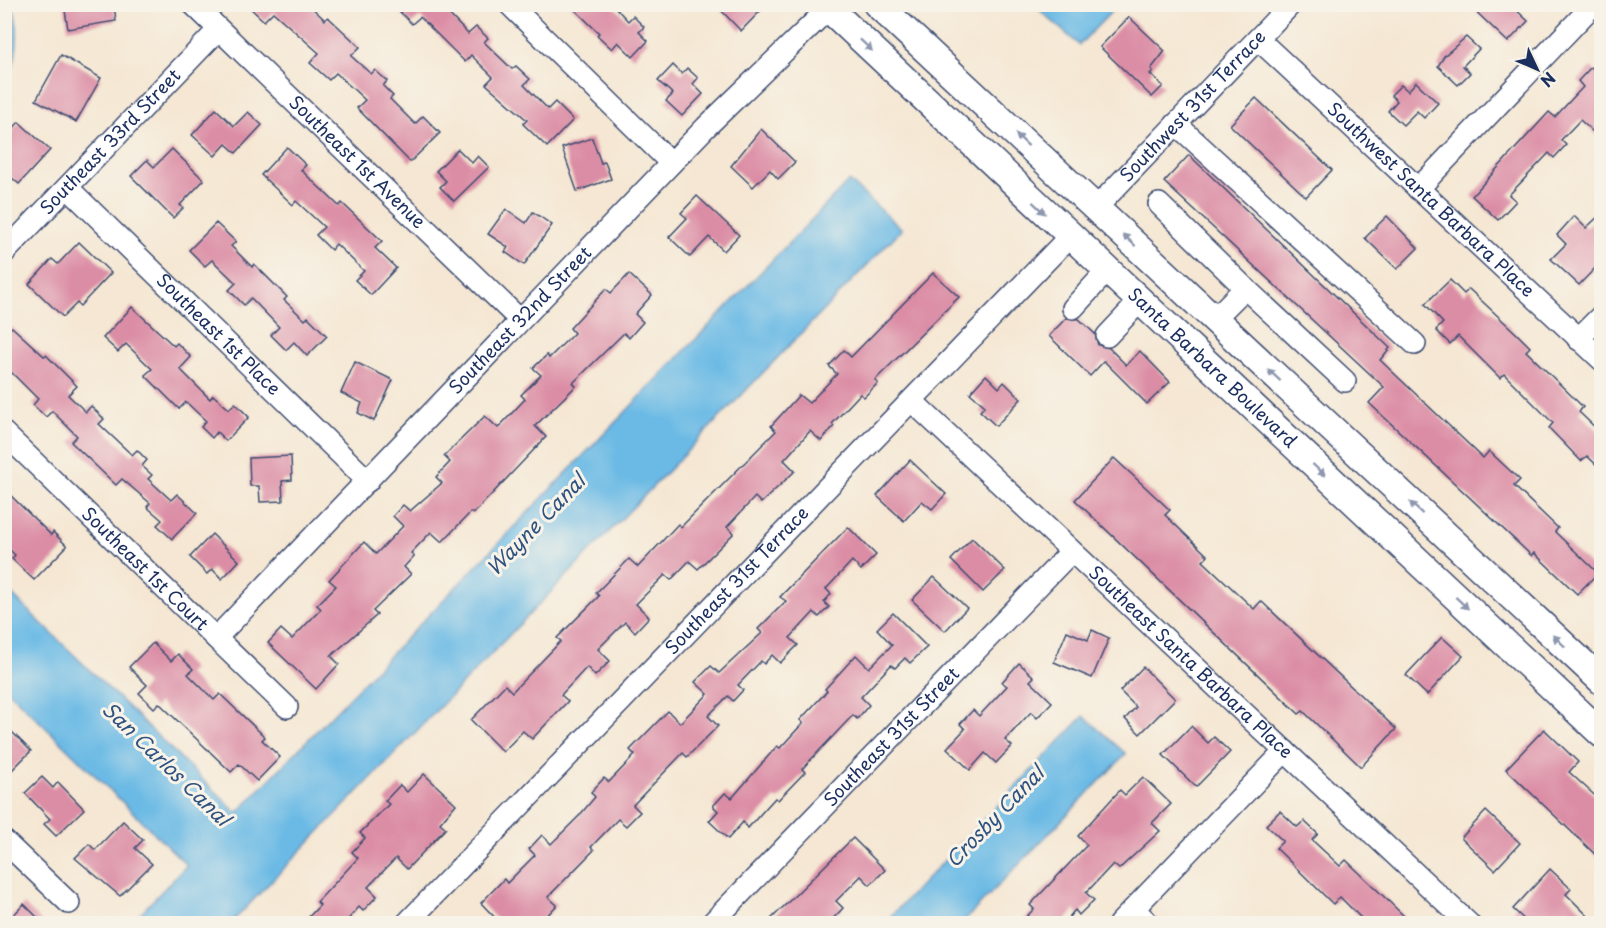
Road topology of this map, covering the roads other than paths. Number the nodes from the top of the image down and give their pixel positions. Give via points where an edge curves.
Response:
1 (193, 4) edge
2 (508, 4) edge
3 (877, 4) edge
4 (900, 4) edge
5 (1291, 4) edge
6 (1594, 4) edge
7 (829, 6) edge
8 (218, 30) junction
9 (1258, 39) junction
10 (920, 45) junction
11 (1176, 124) junction
12 (672, 163) junction
13 (68, 188) junction
14 (1418, 189) junction
15 (1159, 204) dead end
16 (1095, 209) junction
17 (1069, 237) junction
18 (4, 254) edge
19 (1106, 272) junction
20 (1245, 288) junction
21 (1139, 302) junction
22 (1072, 308) dead end
23 (1602, 315) edge
24 (1214, 319) junction
25 (520, 320) junction
26 (1107, 336) dead end
27 (1578, 339) junction
28 (1415, 344) dead end
29 (1602, 360) edge
30 (1345, 381) dead end
31 (912, 401) junction
32 (4, 433) edge
33 (368, 481) junction
34 (1071, 552) junction
35 (216, 638) junction
36 (1602, 681) edge
37 (287, 707) dead end
38 (1602, 734) edge
39 (1285, 751) junction
40 (8, 851) edge
41 (69, 903) dead end
42 (1126, 916) edge
43 (406, 924) edge
44 (711, 924) edge
45 (1149, 924) edge
46 (1469, 924) edge

1 - 8 street, Southeast 1st Avenue
2 - 12 street
3 - 10 main road
4 - 10 main road via 902,15
5 - 9 street, Southwest 31st Terrace
6 - 14 street
7 - 12 street, Southeast 32nd Street
7 -> 17 main road, Santa Barbara Boulevard
8 - 13 street, Southeast 33rd Street
8 - 25 street, Southeast 1st Avenue
9 - 11 street, Southwest 31st Terrace
9 - 14 street, Southwest Santa Barbara Place
16 -> 10 main road
11 - 16 street, Southwest 31st Terrace
11 - 28 street
12 - 25 street, Southeast 32nd Street
13 - 18 street, Southeast 33rd Street
13 - 33 street, Southeast 1st Place
14 - 27 street, Southwest Santa Barbara Place
15 - 20 street
24 -> 16 main road
17 - 19 main road, Santa Barbara Boulevard
17 - 31 street, Southeast 31st Terrace
19 - 21 main road, Santa Barbara Boulevard
19 - 22 street
20 - 24 street
20 - 30 street
21 - 26 street
21 -> 38 main road, Santa Barbara Boulevard
23 - 27 street
36 -> 24 main road
25 - 33 street, Southeast 32nd Street
27 - 29 street, Southwest Santa Barbara Place
31 - 34 street, Southeast Santa Barbara Place
31 - 43 street, Southeast 31st Terrace
32 - 35 street, Southeast 1st Court
33 - 35 street, Southeast 32nd Street
34 - 39 street, Southeast Santa Barbara Place
34 - 44 street, Southeast 31st Street
35 - 37 street, Southeast 1st Court
39 - 42 street
39 - 46 street, Southeast Santa Barbara Place
40 - 41 street
42 - 45 street

